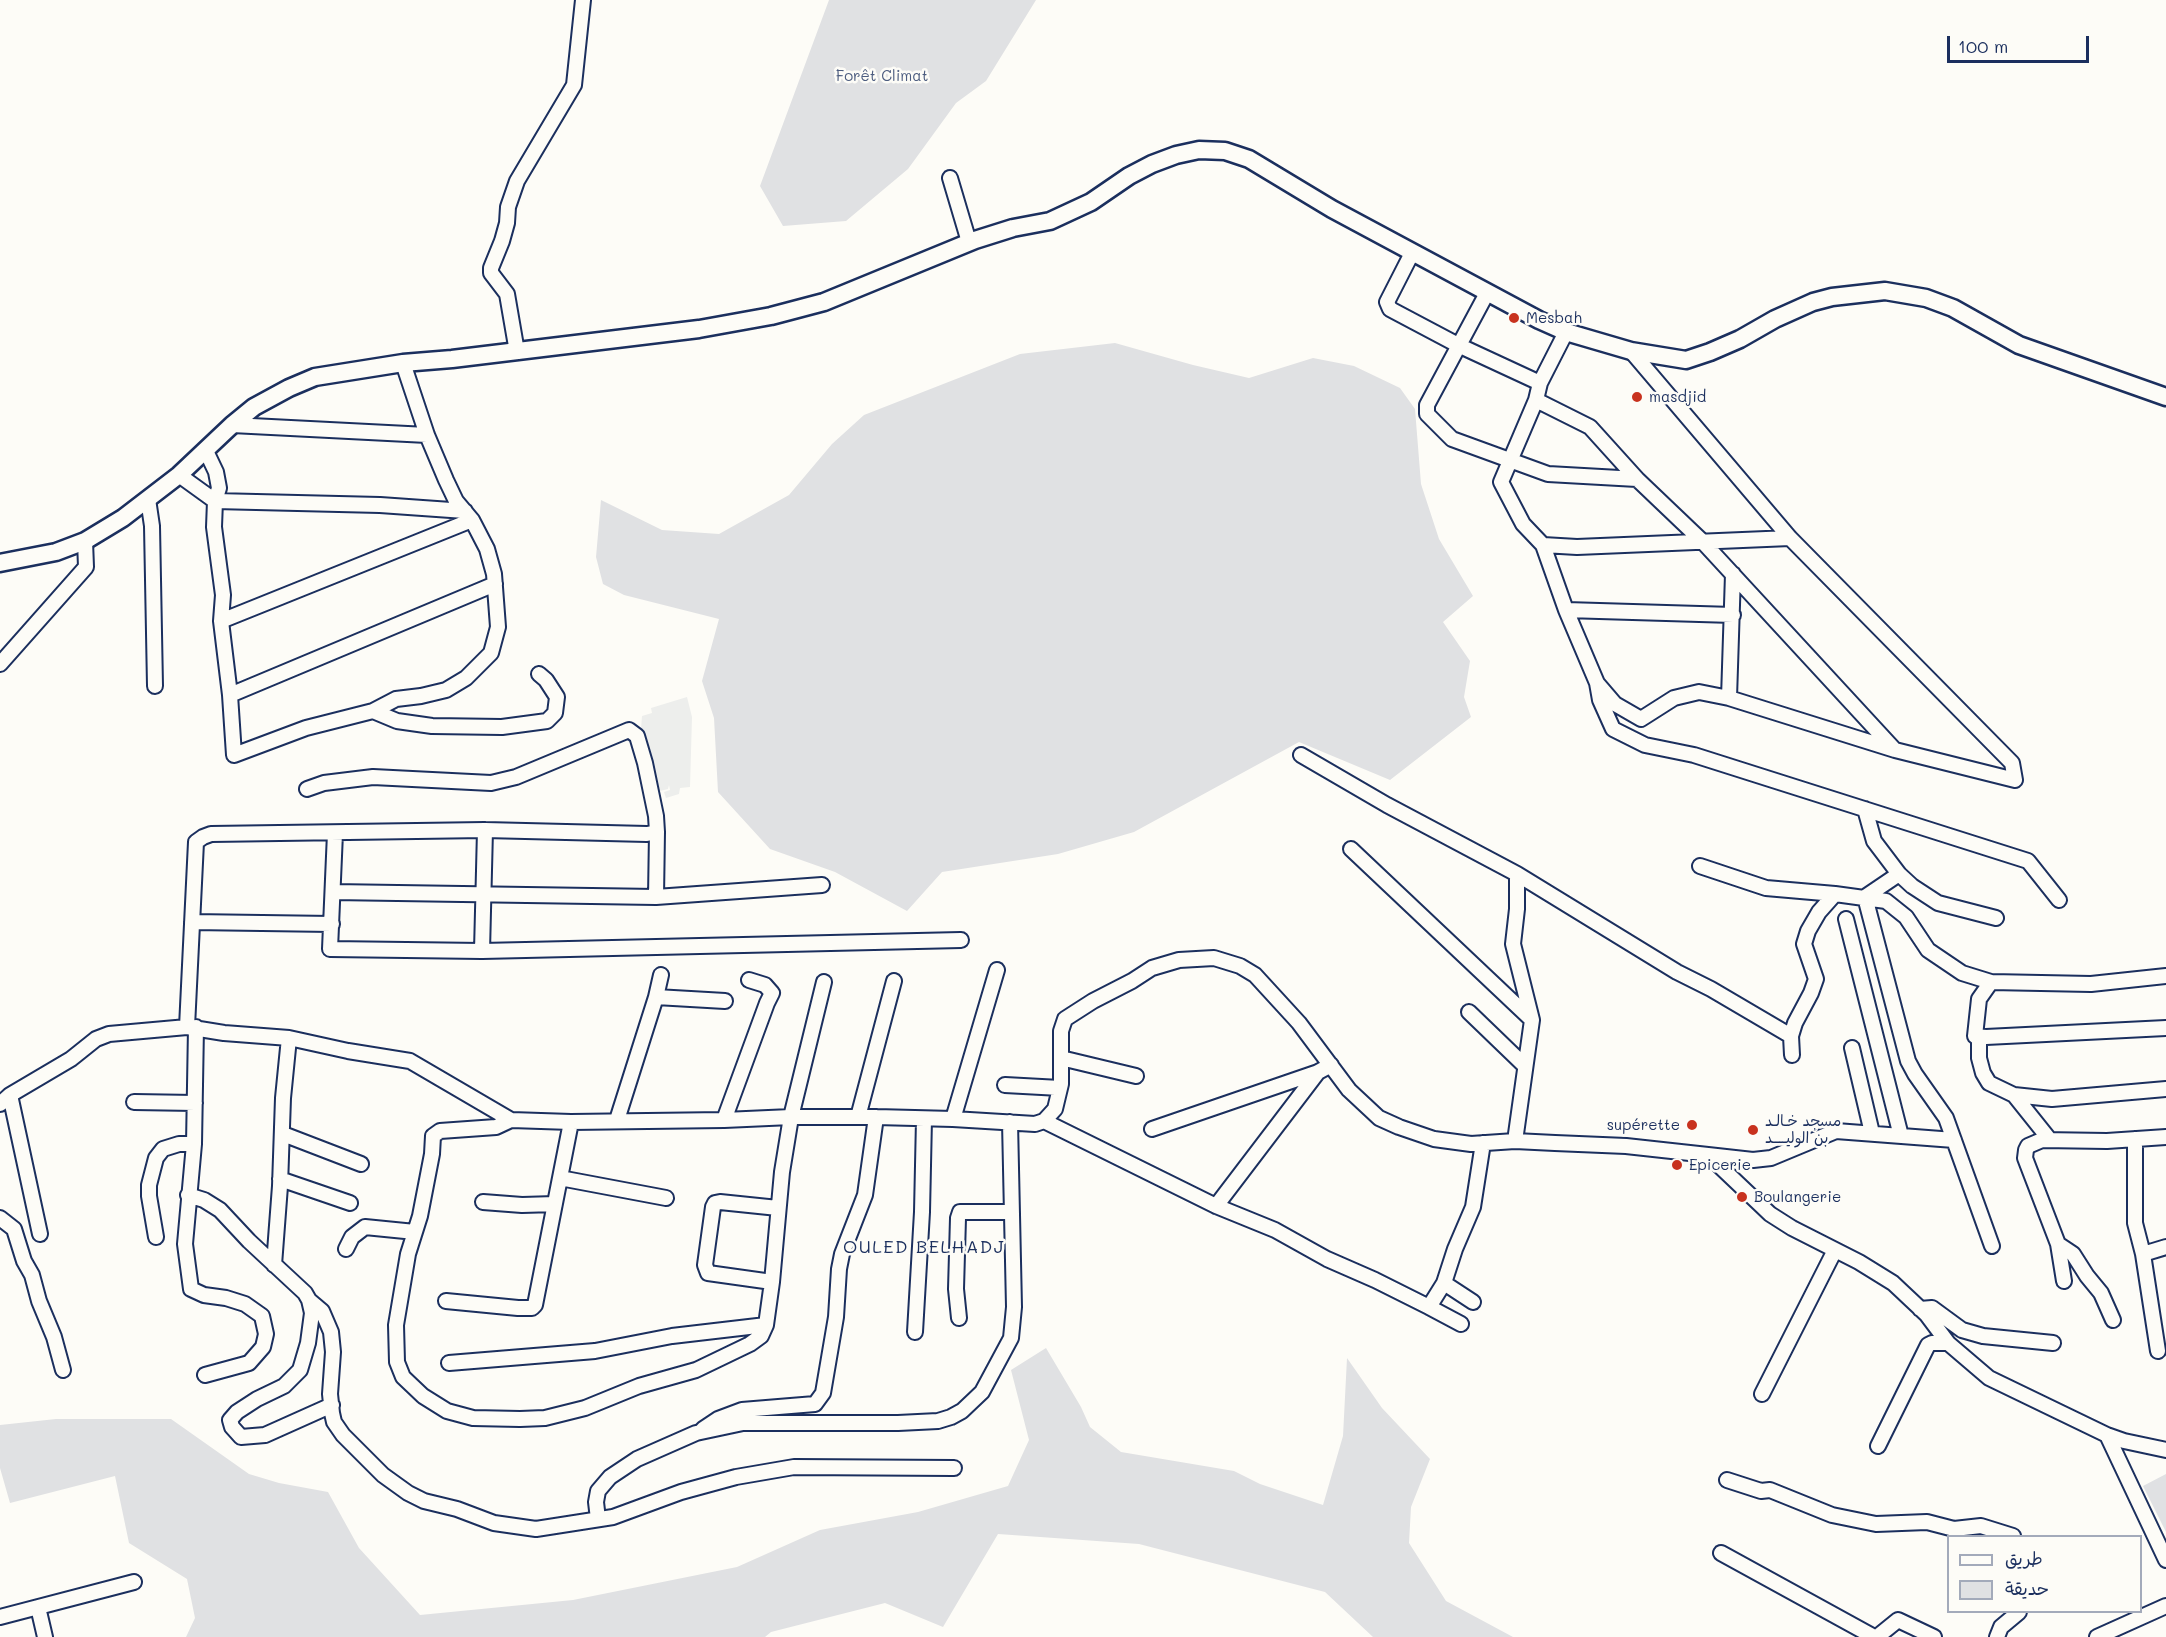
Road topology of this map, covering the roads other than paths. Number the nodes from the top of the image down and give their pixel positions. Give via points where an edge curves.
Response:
1 (583, 0) edge
2 (950, 178) dead end
3 (969, 242) junction
4 (1412, 253) junction
5 (1487, 293) junction
6 (1566, 332) junction
7 (1458, 345) junction
8 (1631, 351) junction
9 (517, 352) junction
10 (403, 363) junction
11 (1540, 383) junction
12 (2166, 396) edge
13 (1536, 400) junction
14 (232, 425) junction
15 (428, 435) junction
16 (206, 451) junction
17 (1511, 461) junction
18 (179, 475) junction
19 (1637, 479) junction
20 (148, 499) junction
21 (215, 501) junction
22 (468, 516) junction
23 (1790, 538) junction
24 (86, 541) junction
25 (1702, 541) junction
26 (1544, 545) junction
27 (0, 563) edge
28 (1733, 574) junction
29 (495, 584) junction
30 (1566, 610) junction
31 (1732, 615) junction
32 (221, 621) junction
33 (0, 664) edge
34 (539, 674) dead end
35 (1597, 683) junction
36 (155, 686) dead end
37 (230, 695) junction
38 (1729, 698) junction
39 (373, 711) junction
40 (1895, 750) junction
41 (1301, 755) dead end
42 (307, 789) dead end
43 (1865, 809) junction
44 (485, 830) junction
45 (657, 831) junction
46 (335, 833) junction
47 (1351, 849) dead end
48 (1700, 866) dead end
49 (1517, 874) junction
50 (1899, 874) junction
51 (822, 885) dead end
52 (333, 892) junction
53 (484, 894) junction
54 (1835, 894) junction
55 (656, 897) junction
56 (1865, 897) junction
57 (2059, 900) dead end
58 (1996, 918) dead end
59 (1846, 919) dead end
60 (192, 922) junction
61 (332, 924) junction
62 (962, 940) dead end
63 (482, 951) junction
64 (997, 970) dead end
65 (661, 975) dead end
66 (2166, 976) edge
67 (749, 980) dead end
68 (894, 981) dead end
69 (824, 982) dead end
70 (1991, 982) junction
71 (656, 998) junction
72 (725, 1001) dead end
73 (1469, 1012) dead end
74 (1532, 1020) junction
75 (192, 1027) junction
76 (2166, 1028) edge
77 (1791, 1036) junction
78 (1979, 1036) junction
79 (289, 1038) junction
80 (1852, 1048) dead end
81 (1792, 1055) dead end
82 (1061, 1058) junction
83 (1331, 1065) junction
84 (1525, 1066) junction
85 (1318, 1072) junction
86 (1137, 1076) dead end
87 (1005, 1085) dead end
88 (1060, 1088) junction
89 (2166, 1089) edge
90 (2014, 1095) junction
91 (5, 1100) edge
92 (134, 1102) dead end
93 (195, 1103) junction
94 (791, 1117) junction
95 (858, 1117) junction
96 (876, 1117) junction
97 (924, 1119) junction
98 (953, 1119) junction
99 (511, 1120) junction
100 (617, 1120) junction
101 (724, 1120) junction
102 (1044, 1121) junction
103 (571, 1122) junction
104 (1010, 1122) junction
105 (1152, 1129) dead end
106 (1872, 1133) junction
107 (283, 1134) junction
108 (1900, 1136) junction
109 (2166, 1137) edge
110 (2135, 1139) junction
111 (1954, 1140) junction
112 (2050, 1140) junction
113 (1515, 1141) junction
114 (1484, 1143) junction
115 (194, 1144) junction
116 (1708, 1155) junction
117 (361, 1164) dead end
118 (560, 1178) junction
119 (280, 1179) junction
120 (188, 1195) junction
121 (666, 1198) dead end
122 (483, 1202) dead end
123 (350, 1203) dead end
124 (555, 1204) junction
125 (1216, 1206) junction
126 (778, 1208) junction
127 (1012, 1212) junction
128 (0, 1218) edge
129 (415, 1232) junction
130 (39, 1234) dead end
131 (156, 1237) dead end
132 (2058, 1244) junction
133 (1992, 1246) dead end
134 (2166, 1247) edge
135 (346, 1249) dead end
136 (1835, 1250) junction
137 (2143, 1254) junction
138 (274, 1265) junction
139 (2064, 1281) dead end
140 (772, 1282) junction
141 (1444, 1283) junction
142 (309, 1300) junction
143 (446, 1301) dead end
144 (1473, 1302) dead end
145 (1429, 1307) junction
146 (1920, 1309) junction
147 (958, 1318) dead end
148 (2113, 1320) dead end
149 (1461, 1324) dead end
150 (766, 1325) junction
151 (915, 1332) dead end
152 (1948, 1342) junction
153 (2053, 1343) dead end
154 (2158, 1351) dead end
155 (449, 1363) dead end
156 (63, 1370) dead end
157 (205, 1375) dead end
158 (1762, 1394) dead end
159 (332, 1405) junction
160 (696, 1433) junction
161 (2108, 1435) junction
162 (1878, 1446) dead end
163 (2166, 1450) edge
164 (954, 1468) dead end
165 (1727, 1480) dead end
166 (598, 1520) junction
167 (2010, 1535) edge
168 (1721, 1553) dead end
169 (2166, 1560) edge
170 (134, 1582) dead end
171 (2166, 1606) edge
172 (38, 1607) junction
173 (2017, 1613) edge
174 (0, 1617) edge
175 (45, 1637) edge
176 (1876, 1637) edge
177 (1934, 1637) edge
178 (1996, 1637) edge
179 (2097, 1637) edge

1 - 9 street via 574,86 517,181 491,268 507,294
2 - 3 street
3 - 4 main road via 1050,221 1090,202 1129,176 1176,155 1199,150 1225,151 1249,159
3 - 9 main road via 824,302 771,316
4 - 5 main road
4 - 7 street via 1387,302 1390,309
5 - 6 main road
5 - 7 street
6 - 8 main road
6 - 11 street
7 - 11 street
7 - 17 street via 1426,405 1427,414 1452,439
8 - 12 main road via 1686,360 1740,339 1813,302 1885,291 1926,298 1953,308 2019,345
8 - 23 street
9 - 10 main road
10 - 14 main road via 315,377 254,407
10 - 15 street
11 - 13 street
13 - 17 street
13 - 19 street via 1590,428
14 - 15 street
14 - 16 main road
15 - 22 street via 456,501
16 - 18 main road
16 - 21 street via 219,488
17 - 19 street via 1548,474
17 - 26 street via 1501,482 1523,524
18 - 20 main road
18 - 21 street
19 - 25 street
20 - 24 main road
20 - 36 street
21 - 22 street via 380,505
21 - 32 street via 214,527 223,596
22 - 29 street via 487,549
22 - 32 street
23 - 25 street
23 - 40 street via 2012,763 2015,780
24 - 27 main road via 56,552
24 - 33 street via 86,567
25 - 26 street
25 - 28 street
26 - 30 street
28 - 31 street
28 - 40 street
29 - 37 street
29 - 39 street via 498,627 491,653 480,665 446,690 396,699
30 - 31 street
30 - 35 street
31 - 38 street
32 - 37 street
34 - 39 street via 556,697 555,713 547,721 502,728 432,726 397,721
35 - 38 street via 1616,704 1641,718 1674,698 1699,692
35 - 43 street via 1613,729 1645,745 1694,755
37 - 39 street via 234,754 306,728
38 - 40 street
41 - 49 street
42 - 45 street via 373,777 491,783 516,777 629,730 637,736 645,764
43 - 50 street via 1874,841
43 - 57 street via 2028,861
44 - 45 street via 647,834
44 - 46 street
44 - 53 street
45 - 55 street
46 - 52 street
46 - 60 street via 203,837 196,842
47 - 74 street
48 - 54 street via 1766,888
49 - 74 street via 1514,944
49 - 77 street
50 - 56 street
50 - 58 street via 1938,903
51 - 55 street
52 - 53 street
52 - 61 street
53 - 55 street
53 - 63 street
54 - 56 street
54 - 77 street via 1808,931 1804,944 1816,979
56 - 70 street via 1886,902 1906,917 1928,950 1953,968
56 - 111 street via 1908,1061 1946,1118
59 - 108 street
60 - 61 street
60 - 75 street
61 - 63 street via 330,949
62 - 63 street
64 - 98 street
65 - 71 street
66 - 70 street via 2091,984
67 - 101 street via 765,985 772,993
68 - 95 street
69 - 94 street
70 - 78 street via 1979,999 1975,1036
71 - 72 street
71 - 100 street
73 - 84 street
74 - 84 street
75 - 79 street
75 - 91 street via 109,1034 96,1039 72,1059
75 - 93 street
76 - 78 street
77 - 81 street
78 - 90 street via 1980,1063 1989,1083
79 - 99 street via 410,1061
79 - 107 street
80 - 106 street
82 - 83 street via 1065,1019 1152,968 1179,960 1214,958 1255,975
82 - 86 street
82 - 88 street
83 - 85 street
83 - 114 street via 1349,1090 1379,1118 1434,1139
84 - 113 street
85 - 105 street
85 - 125 street
87 - 88 street
88 - 102 street via 1055,1109
89 - 90 street via 2052,1099
90 - 112 street
91 - 130 street
92 - 93 street
93 - 115 street
94 - 95 street
94 - 101 street
94 - 126 street
95 - 96 street
96 - 97 street
96 - 160 street via 865,1195 838,1269 836,1317 823,1394 815,1404 742,1410
97 - 98 street
97 - 151 street
98 - 104 street
99 - 103 street
99 - 129 street via 496,1127 440,1131 433,1136
100 - 101 street
100 - 103 street
102 - 104 street via 1035,1125
102 - 125 street
103 - 118 street
104 - 127 street
106 - 108 street
106 - 116 street via 1836,1131 1771,1158
107 - 117 street
107 - 119 street
108 - 111 street
109 - 110 street
110 - 112 street
110 - 137 street via 2135,1223
111 - 133 street
112 - 132 street via 2028,1146 2025,1158
113 - 114 street
113 - 116 street via 1626,1146
114 - 141 street via 1473,1207
115 - 120 street
115 - 131 street via 164,1149 156,1158 149,1196
116 - 136 street via 1770,1214
118 - 121 street
118 - 124 street
119 - 123 street
119 - 138 street
120 - 138 street via 216,1207
120 - 157 street via 186,1244 191,1289 245,1304 262,1316 266,1334 263,1347 249,1363
122 - 124 street
124 - 143 street via 536,1305 518,1308
125 - 145 street via 1275,1230
126 - 140 street
126 - 140 street via 715,1203 705,1265 708,1273
127 - 147 street via 960,1212
127 - 160 street via 1011,1338 982,1392 962,1411 921,1423 743,1423
128 - 156 street via 14,1229
129 - 135 street via 365,1227 352,1237
129 - 150 street via 398,1311 397,1362 403,1377 417,1391 454,1413 474,1418 529,1419 585,1408 639,1386 696,1370 750,1344 761,1336
132 - 139 street
132 - 148 street via 2073,1254 2101,1293
134 - 137 street
136 - 146 street via 1893,1282
136 - 158 street
137 - 154 street
138 - 142 street
140 - 150 street
141 - 144 street
141 - 145 street
142 - 159 street via 322,1311 331,1332
142 - 159 street via 312,1313 300,1370 290,1382 237,1412 230,1423 241,1437 265,1435
145 - 149 street
146 - 152 street
146 - 153 street via 1932,1308 1962,1330 1983,1336
150 - 155 street via 672,1336 595,1351
152 - 161 street via 1989,1378
152 - 162 street via 1928,1346
159 - 166 street via 334,1422 348,1442 383,1475 415,1497 521,1528
160 - 166 street via 636,1459 610,1477 598,1491
161 - 163 street
161 - 169 street
164 - 166 street via 794,1467 681,1492
165 - 167 street via 1761,1491 1770,1490 1832,1515 1876,1524 1927,1522 1954,1529 1982,1526
168 - 176 street
170 - 172 street
171 - 179 street
172 - 174 street
172 - 175 street
173 - 178 street
176 - 177 street via 1898,1620

